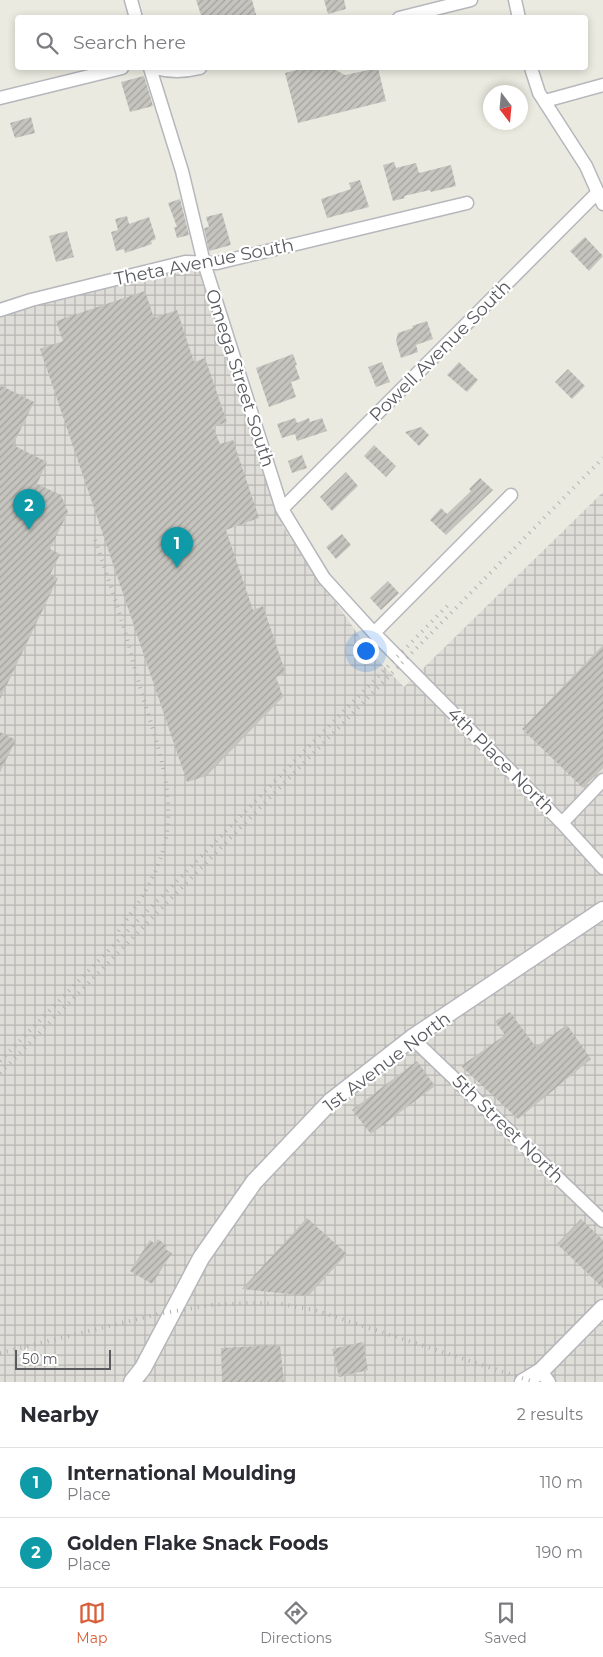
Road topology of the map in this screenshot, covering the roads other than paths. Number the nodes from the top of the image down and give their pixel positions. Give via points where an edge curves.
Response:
1 (131, 0) edge
2 (471, 0) edge
3 (516, 0) edge
4 (135, 15) edge
5 (411, 15) edge
6 (518, 15) edge
7 (114, 70) edge
8 (151, 70) edge
9 (160, 70) edge
10 (191, 70) edge
11 (532, 70) edge
12 (603, 85) edge
13 (0, 98) edge
14 (545, 101) junction
15 (598, 192) junction
16 (467, 203) dead end
17 (603, 204) edge
18 (204, 264) junction
19 (0, 310) edge
20 (512, 495) dead end
21 (282, 508) junction
22 (374, 633) junction
23 (396, 656) joint
24 (603, 780) edge
25 (562, 823) junction
26 (603, 868) edge
27 (603, 910) edge
28 (412, 1038) junction
29 (603, 1221) edge
30 (603, 1308) edge
31 (545, 1376) edge
32 (132, 1382) edge
33 (523, 1382) edge

1 - 4 street
2 - 5 street
3 - 6 street
7 - 13 street
8 - 18 street, Omega Street South via 182,171
9 - 10 street
11 - 14 street
12 - 14 street
14 - 15 street via 586,166
15 - 17 street
15 - 21 street, Powell Avenue South
16 - 18 street, Theta Avenue South
18 - 19 street, Theta Avenue South via 186,262
18 - 21 street, Omega Street South
20 - 22 street
21 - 22 street, Omega Street South via 324,578
22 - 23 street, Omega Street South
23 - 25 street, 4th Place North
24 - 25 street
25 - 26 street, 4th Place North
27 - 28 street, 1st Avenue North
28 - 29 street, 5th Street North
28 - 32 street, 1st Avenue North via 331,1101 254,1182 201,1258 143,1368
30 - 31 street
31 - 33 street

